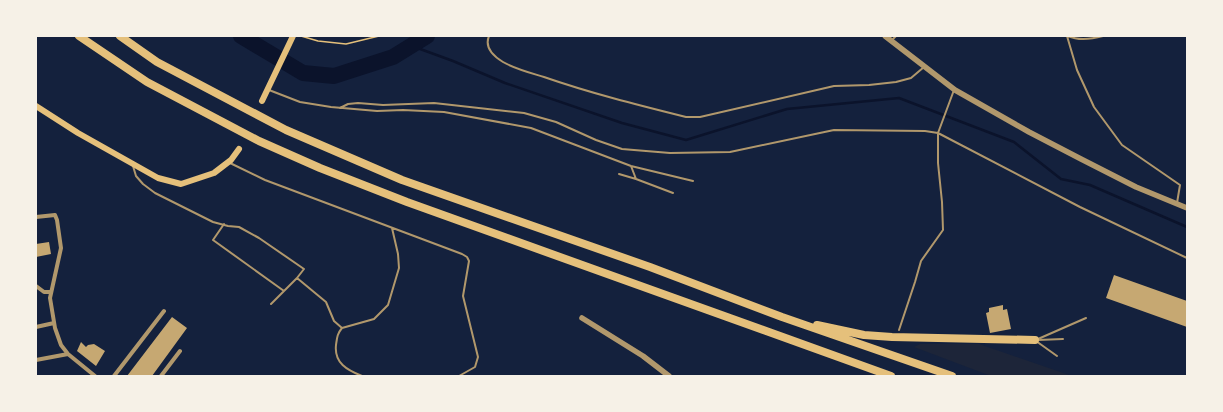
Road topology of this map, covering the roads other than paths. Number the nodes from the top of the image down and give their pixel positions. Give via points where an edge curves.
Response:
1 (80, 36) edge
2 (120, 36) edge
3 (293, 36) edge
4 (489, 36) edge
5 (885, 36) edge
6 (1067, 36) edge
7 (1103, 36) edge
8 (894, 38) edge
9 (925, 66) junction
10 (267, 89) junction
11 (955, 90) junction
12 (262, 101) dead end
13 (36, 106) edge
14 (340, 108) junction
15 (938, 133) junction
16 (239, 149) dead end
17 (229, 162) junction
18 (132, 163) junction
19 (631, 166) junction
20 (619, 174) dead end
21 (636, 179) junction
22 (693, 180) dead end
23 (673, 193) dead end
24 (1177, 204) junction
25 (1187, 208) edge
26 (36, 217) edge
27 (224, 224) junction
28 (392, 228) junction
29 (1187, 258) edge
30 (297, 278) junction
31 (36, 286) edge
32 (51, 292) junction
33 (284, 292) junction
34 (271, 304) dead end
35 (164, 312) dead end
36 (782, 317) junction
37 (582, 318) dead end
38 (1086, 318) dead end
39 (54, 324) junction
40 (36, 327) edge
41 (342, 328) junction
42 (899, 330) dead end
43 (1063, 339) dead end
44 (1035, 340) junction
45 (180, 351) dead end
46 (68, 354) junction
47 (1057, 356) dead end
48 (36, 360) edge
49 (95, 376) edge
50 (114, 376) edge
51 (161, 376) edge
52 (362, 376) edge
53 (459, 376) edge
54 (668, 376) edge
55 (891, 376) edge
56 (952, 376) edge

1 - 55 highway via 148,82 259,141 320,168
2 - 36 highway via 157,62 286,130 402,180
3 - 10 main road
4 - 9 lane via 487,47 504,63 566,85 686,117 700,117 834,86 896,82 911,78
5 - 8 street
6 - 7 lane via 1075,39 1094,39
6 - 24 lane via 1077,70 1094,107 1122,144 1180,185
8 - 9 street
9 - 11 street
10 - 12 main road
10 - 14 lane via 300,102
11 - 15 lane
11 - 24 street via 1081,159 1136,187
13 - 18 main road
14 - 15 lane via 358,103 434,103 524,113 556,122 622,149 670,153 730,152 834,130
14 - 19 lane via 444,112 531,128
15 - 29 lane via 1080,207
15 - 42 lane via 943,230 921,261
16 - 17 main road
17 - 18 main road via 214,173 181,184 158,178
17 - 28 lane via 265,180
18 - 27 lane via 136,176 155,193 213,222
19 - 21 lane
19 - 22 lane
20 - 21 lane
21 - 23 lane
24 - 25 street
26 - 32 street via 54,215 57,220 61,248
27 - 30 lane via 239,227 260,238 304,269
27 - 33 lane via 213,240
28 - 41 lane via 399,268 388,305 374,319
28 - 53 lane via 462,254 469,261 463,296 478,357 475,367
30 - 33 lane
30 - 41 lane via 326,302 334,321
31 - 32 street via 44,292
32 - 39 street
33 - 34 lane
35 - 50 street
36 - 44 highway via 864,334 892,337
36 - 56 highway
37 - 54 street via 643,356
38 - 44 lane
39 - 40 street
39 - 46 street via 61,345
41 - 52 lane via 336,339 335,352 338,360 346,369
43 - 44 lane
44 - 47 lane
45 - 51 street
46 - 48 street
46 - 49 street

